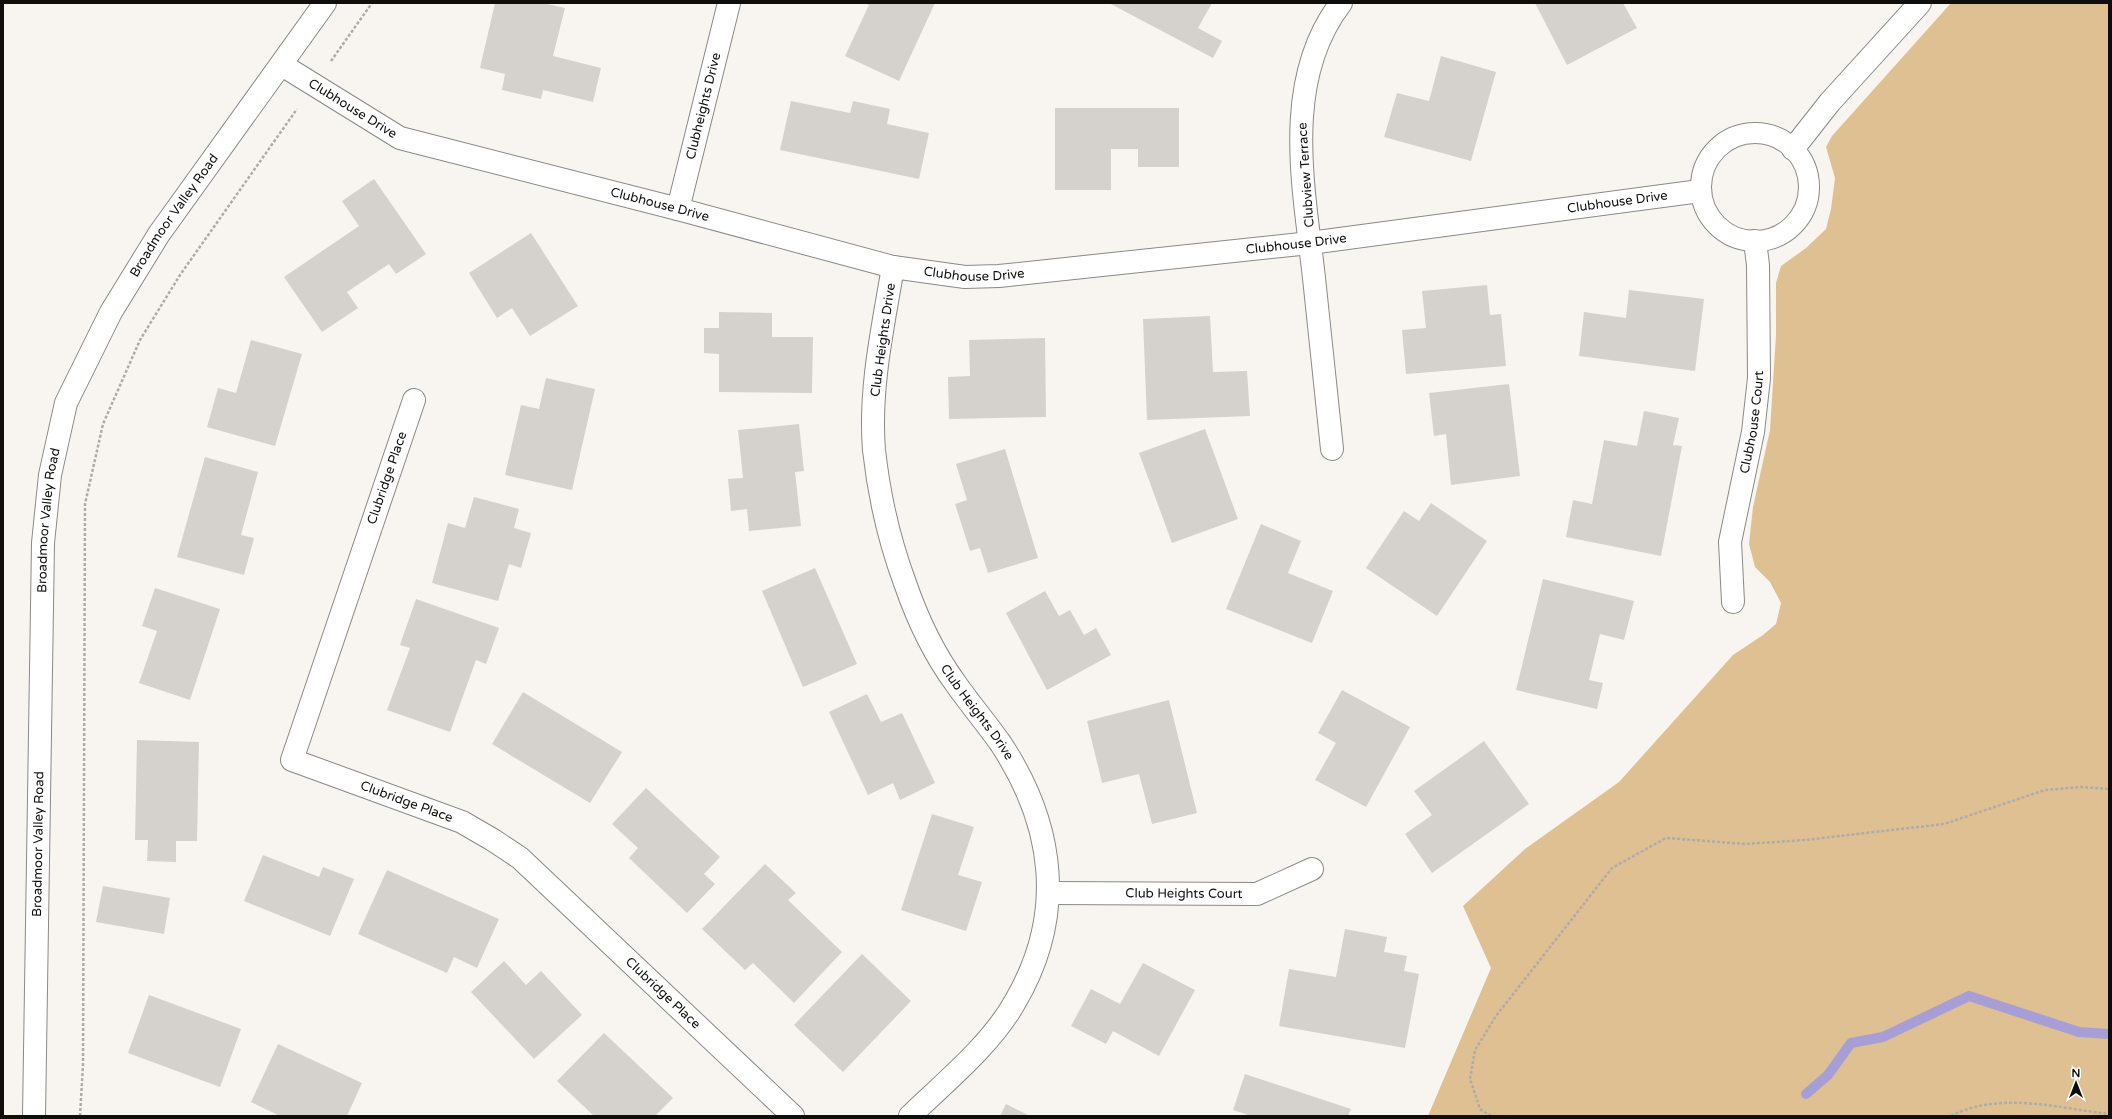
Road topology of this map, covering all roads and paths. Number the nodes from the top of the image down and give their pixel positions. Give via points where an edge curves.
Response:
1 (325, 3) edge
2 (372, 3) edge
3 (729, 3) edge
4 (1341, 3) edge
5 (1920, 3) edge
6 (282, 65) junction
7 (314, 85) junction
8 (1793, 148) junction
9 (1700, 191) junction
10 (678, 209) junction
11 (1754, 242) junction
12 (1310, 243) junction
13 (893, 268) junction
14 (414, 400) dead end
15 (1332, 449) dead end
16 (1733, 602) dead end
17 (2109, 789) edge
18 (1312, 869) dead end
19 (1050, 893) junction
20 (2109, 1114) edge
21 (34, 1116) edge
22 (80, 1116) edge
23 (793, 1116) edge
24 (910, 1116) edge
25 (1491, 1116) edge
26 (1951, 1116) edge

1 - 6 street, Broadmoor Valley Road
2 - 7 path
3 - 10 street, Clubheights Drive
4 - 12 street, Clubview Terrace via 1316,48 1307,79 1301,121
5 - 8 street via 1830,102
6 - 7 street, Clubhouse Drive
6 - 21 street, Broadmoor Valley Road via 159,234 111,312 66,403 50,475 44,544
7 - 10 street, Clubhouse Drive via 400,138
7 - 22 path via 180,275 140,340 103,424 85,504 83,1065
8 - 9 lane via 1780,139 1764,134 1748,133 1732,138 1718,147 1708,160 1701,175
8 - 11 lane via 1803,161 1808,176 1809,192 1805,208 1797,222 1785,232 1770,239
9 - 11 lane via 1709,216 1724,232
9 - 12 street, Clubhouse Drive
10 - 13 street, Clubhouse Drive
11 - 16 street, Clubhouse Court via 1758,265 1759,378 1753,432 1730,542
12 - 13 street, Clubhouse Drive via 999,276 965,277
12 - 15 street, Clubview Terrace
13 - 19 street, Club Heights Drive via 879,352 874,427 874,448 881,498 891,542 924,630 954,682 1004,749 1034,806 1048,861
14 - 23 street, Clubridge Place via 292,760 462,822 520,858
17 - 25 path via 2081,787 2045,790 1944,824 1805,840 1745,844 1666,838 1612,868 1496,1016 1475,1050 1470,1079 1480,1109
18 - 19 street, Club Heights Court via 1257,894
19 - 24 street, Club Heights Drive via 1040,942 1015,1002 994,1031 967,1061
20 - 26 path via 2008,1101 1962,1110

